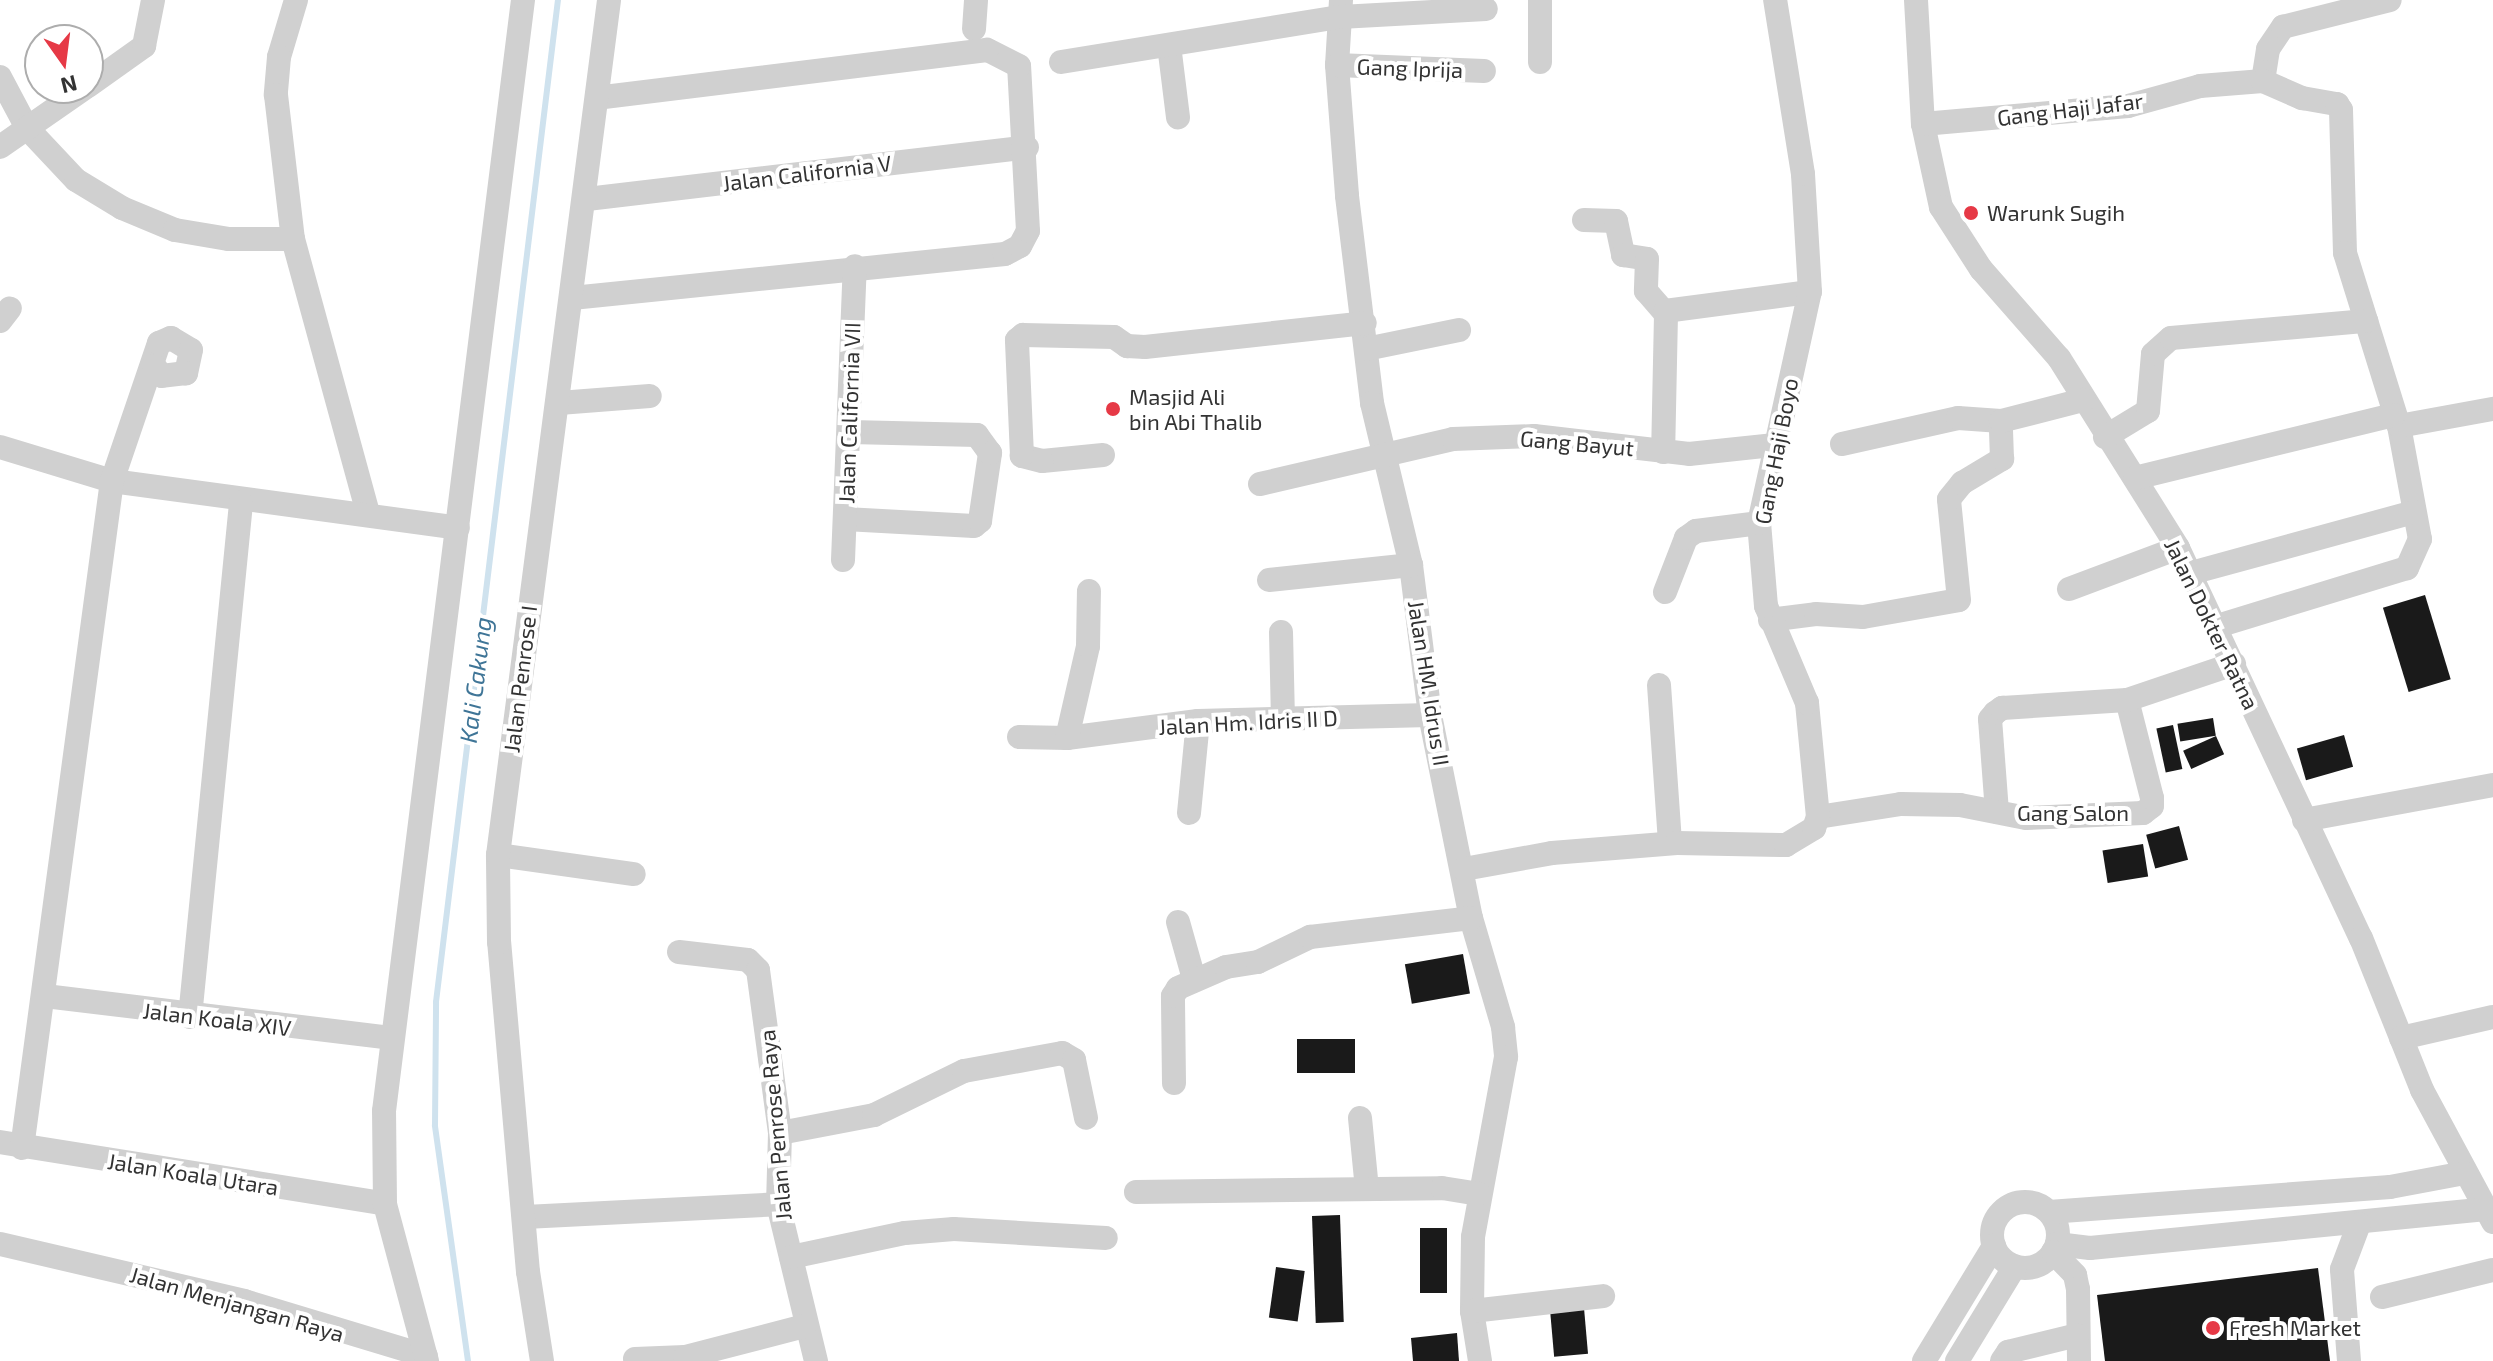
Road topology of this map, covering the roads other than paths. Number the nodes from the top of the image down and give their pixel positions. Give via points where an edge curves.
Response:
1 (153, 0) edge
2 (296, 0) edge
3 (523, 0) edge
4 (609, 0) edge
5 (976, 0) edge
6 (1540, 0) edge
7 (1775, 0) edge
8 (1916, 0) edge
9 (2390, 0) edge
10 (1341, 8) edge
11 (1486, 9) dead end
12 (974, 29) dead end
13 (1169, 45) junction
14 (1061, 62) dead end
15 (1540, 62) dead end
16 (1337, 65) junction
17 (1484, 71) dead end
18 (104, 75) edge
19 (0, 77) edge
20 (2263, 81) junction
21 (598, 98) junction
22 (62, 104) edge
23 (1178, 117) dead end
24 (1923, 124) junction
25 (27, 128) junction
26 (0, 147) edge
27 (1027, 147) junction
28 (587, 199) junction
29 (1584, 220) dead end
30 (293, 239) junction
31 (855, 266) junction
32 (1810, 292) junction
33 (572, 298) junction
34 (1665, 311) junction
35 (2366, 321) junction
36 (1365, 323) junction
37 (1459, 330) dead end
38 (1366, 349) junction
39 (154, 366) dead end
40 (650, 396) dead end
41 (2083, 400) junction
42 (559, 403) junction
43 (2493, 409) edge
44 (2001, 421) junction
45 (2396, 421) junction
46 (850, 432) junction
47 (2105, 437) junction
48 (1842, 444) dead end
49 (1773, 445) junction
50 (0, 447) edge
51 (1663, 452) junction
52 (1380, 453) junction
53 (1103, 455) dead end
54 (2135, 478) junction
55 (112, 481) junction
56 (1260, 484) dead end
57 (241, 503) junction
58 (2414, 512) junction
59 (368, 514) junction
60 (845, 519) junction
61 (1759, 523) junction
62 (458, 528) junction
63 (2178, 548) junction
64 (843, 560) dead end
65 (1411, 565) junction
66 (2191, 573) junction
67 (1269, 580) dead end
68 (2069, 589) dead end
69 (1089, 591) dead end
70 (1665, 592) dead end
71 (1770, 620) junction
72 (2217, 626) junction
73 (1281, 632) dead end
74 (2234, 664) junction
75 (1659, 685) dead end
76 (2127, 700) junction
77 (1430, 715) junction
78 (1283, 719) junction
79 (1198, 721) junction
80 (1019, 737) dead end
81 (1067, 738) junction
82 (2493, 785) edge
83 (1997, 812) junction
84 (1189, 813) dead end
85 (1818, 817) junction
86 (2304, 820) junction
87 (1670, 843) junction
88 (498, 855) junction
89 (1464, 869) junction
90 (634, 874) dead end
91 (1471, 918) junction
92 (1178, 922) dead end
93 (679, 952) dead end
94 (1194, 979) junction
95 (45, 996) junction
96 (190, 1017) junction
97 (2493, 1017) edge
98 (390, 1038) junction
99 (2401, 1038) junction
100 (1174, 1083) dead end
101 (1086, 1118) dead end
102 (1360, 1118) dead end
103 (780, 1133) junction
104 (11, 1145) edge
105 (1367, 1189) junction
106 (1136, 1192) dead end
107 (1479, 1194) junction
108 (2482, 1196) edge
109 (385, 1204) junction
110 (778, 1204) junction
111 (2049, 1212) junction
112 (525, 1217) junction
113 (2359, 1224) junction
114 (1106, 1238) dead end
115 (0, 1244) edge
116 (1994, 1246) junction
117 (2050, 1253) junction
118 (791, 1257) junction
119 (2015, 1266) junction
120 (2493, 1270) edge
121 (1603, 1296) dead end
122 (2382, 1297) dead end
123 (1472, 1311) junction
124 (805, 1326) junction
125 (2077, 1335) junction
126 (427, 1359) edge
127 (635, 1359) edge
128 (685, 1359) edge
129 (542, 1361) edge
130 (816, 1361) edge
131 (1480, 1361) edge
132 (1924, 1361) edge
133 (1957, 1361) edge
134 (2002, 1361) edge
135 (2079, 1361) edge
136 (2349, 1361) edge

1 - 18 street via 144,46
2 - 30 street via 279,57 276,95
3 - 62 street
4 - 21 street, Jalan Penrose I
5 - 12 street
6 - 15 street
7 - 32 street, Gang Haji Boyo via 1803,174
8 - 24 street, Jalan Dokter Ratna
9 - 20 street via 2283,27 2268,49
10 - 11 street
10 - 13 street
10 - 16 street, Jalan HM. Idrus II
13 - 14 street
13 - 23 street
16 - 17 street, Gang Iprija
16 - 36 street, Jalan HM. Idrus II via 1347,196
19 - 25 street
20 - 24 street, Gang Haji Jafar via 2200,86 2128,106
20 - 35 street via 2302,98 2337,104 2341,110 2342,225
21 - 27 street via 987,50 1019,66
21 - 28 street, Jalan Penrose I
22 - 25 street
24 - 41 street, Jalan Dokter Ratna via 1932,179 1955,234 2059,358
25 - 26 street
25 - 30 street via 76,180 122,208 175,230 229,239
27 - 28 street, Jalan California V
27 - 31 street via 1028,231 1020,246 1005,254
28 - 33 street, Jalan Penrose I
29 - 34 street via 1616,221 1623,255 1647,259 1646,291
30 - 59 street
31 - 33 street
31 - 46 street, Jalan California VII
32 - 34 street
32 - 49 street, Gang Haji Boyo
33 - 42 street, Jalan Penrose I
34 - 51 street
35 - 45 street
35 - 47 street via 2171,338 2153,354 2148,411
36 - 38 street, Jalan HM. Idrus II
36 - 53 street via 1145,347 1127,346 1114,337 1023,335 1017,340 1022,456 1042,461
37 - 38 street
38 - 52 street, Jalan HM. Idrus II
39 - 55 street
40 - 42 street
41 - 44 street
41 - 47 street, Jalan Dokter Ratna
42 - 88 street, Jalan Penrose I
43 - 45 street
44 - 48 street via 1958,418
44 - 71 street via 2002,459 1962,483 1949,499 1959,600 1863,617 1816,614
45 - 54 street
45 - 58 street
46 - 60 street, Jalan California VII
46 - 60 street via 977,435 990,453 980,521 974,526
47 - 54 street, Jalan Dokter Ratna
49 - 51 street, Gang Bayut via 1712,454
49 - 61 street, Gang Haji Boyo
50 - 55 street
51 - 52 street, Gang Bayut via 1534,436 1453,439
52 - 56 street, Gang Bayut
52 - 65 street, Jalan HM. Idrus II
54 - 63 street, Jalan Dokter Ratna
55 - 57 street
55 - 95 street
57 - 59 street
57 - 96 street
58 - 66 street
58 - 72 street via 2420,539 2407,568
59 - 62 street
60 - 64 street, Jalan California VII
61 - 70 street via 1696,531 1686,538
61 - 71 street, Gang Haji Boyo
62 - 98 street
63 - 66 street, Jalan Dokter Ratna
63 - 68 street
65 - 67 street
65 - 77 street, Jalan HM. Idrus II
66 - 72 street, Jalan Dokter Ratna
69 - 81 street via 1088,646
71 - 85 street, Gang Haji Boyo via 1802,684
72 - 74 street, Jalan Dokter Ratna
73 - 78 street
74 - 76 street
74 - 86 street, Jalan Dokter Ratna
75 - 87 street
76 - 83 street via 2002,708 1995,713 1990,719
76 - 83 street, Gang Salon via 2152,806 2143,813 2061,818
77 - 78 street, Jalan Hm. Idris II D
77 - 89 street, Jalan HM. Idrus II
78 - 79 street, Jalan Hm. Idris II D
79 - 81 street, Jalan Hm. Idris II D
79 - 84 street
80 - 81 street, Jalan Hm. Idris II D
82 - 86 street
83 - 85 street, Gang Salon via 1901,804
85 - 87 street via 1814,828 1786,845
86 - 99 street, Jalan Dokter Ratna via 2361,938
87 - 89 street via 1552,853
88 - 90 street
88 - 112 street, Jalan Penrose I via 499,942
89 - 91 street, Jalan HM. Idrus II
91 - 94 street via 1310,937 1258,962
91 - 107 street, Jalan HM. Idrus II via 1503,1027 1506,1057 1495,1135
92 - 94 street
93 - 103 street, Jalan Penrose Raya via 748,960 758,970
94 - 100 street via 1173,996
95 - 96 street, Jalan Koala XIV
95 - 104 street
96 - 98 street, Jalan Koala XIV
97 - 99 street
98 - 109 street via 382,1160
99 - 108 street, Jalan Dokter Ratna
101 - 103 street via 1074,1060 1062,1053 964,1071 874,1115
102 - 105 street
103 - 110 street, Jalan Penrose Raya
104 - 109 street, Jalan Koala Utara
105 - 106 street
105 - 107 street
107 - 123 street, Jalan HM. Idrus II
108 - 111 street via 2390,1187
108 - 113 street
109 - 126 street
110 - 112 street
110 - 118 street, Jalan Penrose Raya
111 - 116 street via 2032,1203 2012,1205 1997,1217
111 - 117 street via 2057,1227
112 - 129 street, Jalan Penrose I
113 - 117 street
113 - 136 street via 2342,1269
114 - 118 street via 954,1229 905,1233
115 - 126 street, Jalan Menjangan Raya via 244,1301
116 - 119 street
116 - 132 street
117 - 119 street
117 - 125 street via 2075,1275
118 - 124 street, Jalan Penrose Raya
119 - 133 street
120 - 122 street
121 - 123 street
123 - 131 street, Jalan HM. Idrus II
124 - 128 street
124 - 130 street, Jalan Penrose Raya
125 - 134 street via 2008,1352
125 - 135 street
127 - 128 street

